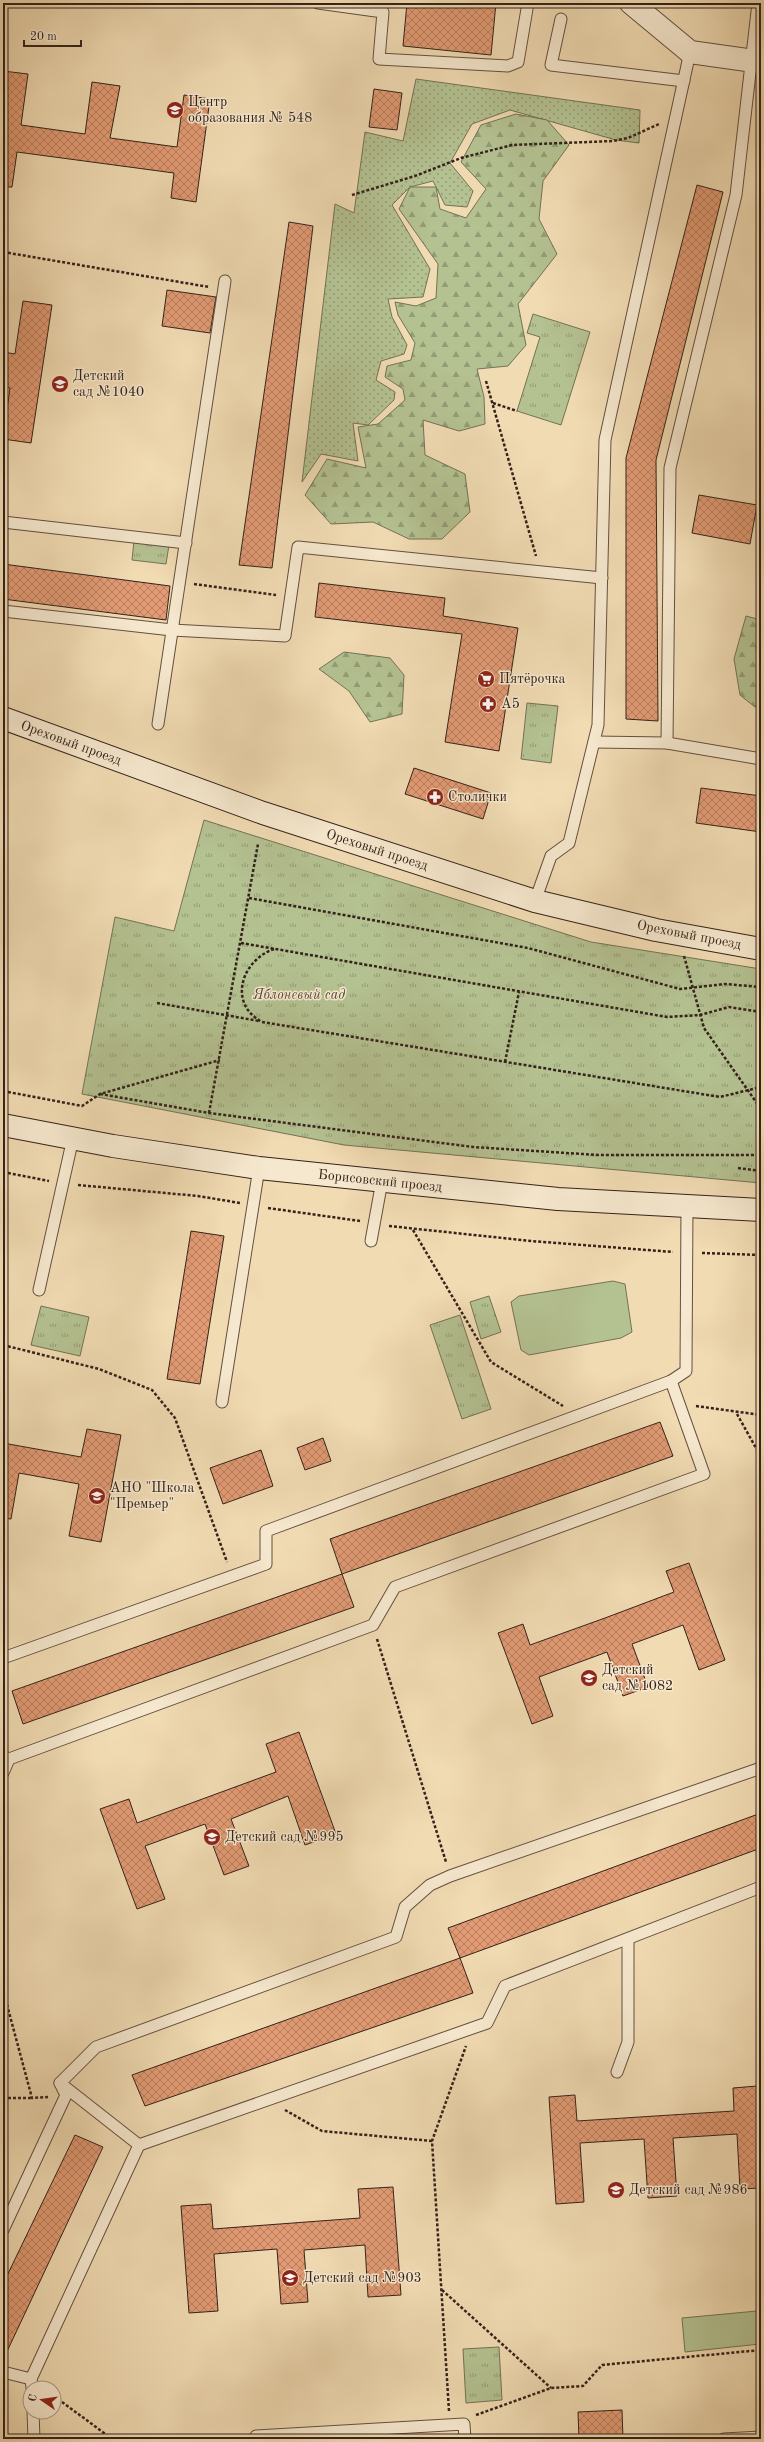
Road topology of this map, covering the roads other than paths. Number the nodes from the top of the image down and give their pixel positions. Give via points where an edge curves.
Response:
1 (318, 3) edge
2 (528, 3) edge
3 (631, 3) edge
4 (758, 3) edge
5 (561, 19) dead end
6 (690, 52) junction
7 (756, 62) edge
8 (684, 81) junction
9 (224, 285) road end
10 (3, 522) edge
11 (186, 543) junction
12 (602, 578) junction
13 (3, 611) edge
14 (172, 630) junction
15 (3, 718) edge
16 (158, 724) dead end
17 (594, 742) junction
18 (667, 743) junction
19 (761, 759) edge
20 (535, 901) junction
21 (761, 949) edge
22 (3, 1125) edge
23 (73, 1138) junction
24 (259, 1168) junction
25 (382, 1181) junction
26 (687, 1206) junction
27 (761, 1210) edge
28 (371, 1241) dead end
29 (39, 1290) dead end
30 (671, 1381) junction
31 (222, 1402) dead end
32 (3, 1658) edge
33 (6, 1758) edge
34 (761, 1768) edge
35 (3, 1773) edge
36 (761, 1887) edge
37 (628, 1939) junction
38 (617, 2072) dead end
39 (60, 2083) junction
40 (139, 2145) junction
41 (3, 2230) edge
42 (3, 2372) edge
43 (23, 2380) edge
44 (32, 2380) edge
45 (33, 2420) edge
46 (330, 2435) edge
47 (761, 2437) edge
48 (256, 2438) edge
49 (34, 2439) edge
50 (465, 2439) edge
51 (724, 2439) edge

1 - 2 lane via 383,12 379,59 508,66 518,62
3 - 6 street
4 - 7 lane
5 - 8 lane via 551,65
6 - 7 street
6 - 8 lane
7 - 18 lane via 736,195 670,468
8 - 12 lane via 605,440
9 - 11 lane
10 - 11 lane
11 - 14 lane
12 - 14 lane via 298,548 285,636
12 - 17 lane via 598,725
13 - 14 lane
14 - 16 lane
15 - 20 street, Ореховый проезд via 263,813
17 - 18 lane
17 - 20 lane via 569,843 551,856
18 - 19 lane
20 - 21 street, Ореховый проезд via 656,930
22 - 23 street, Борисовский проезд
23 - 24 street, Борисовский проезд
23 - 29 lane
24 - 25 street, Борисовский проезд
24 - 31 lane
25 - 26 street, Борисовский проезд via 558,1199
25 - 28 lane
26 - 27 street, Борисовский проезд
26 - 30 lane via 686,1371
30 - 32 lane via 266,1531 266,1564
30 - 33 lane via 704,1474 395,1587 373,1625
33 - 35 lane
34 - 39 lane via 450,1876 430,1885 405,1907 396,1937 96,2047
36 - 37 lane
37 - 38 lane via 628,2042
37 - 40 lane via 505,1986 487,2023
39 - 40 lane
39 - 41 lane via 66,2096
40 - 44 lane
42 - 43 lane
45 - 49 lane
46 - 48 lane
46 - 50 lane via 464,2424
47 - 51 lane

